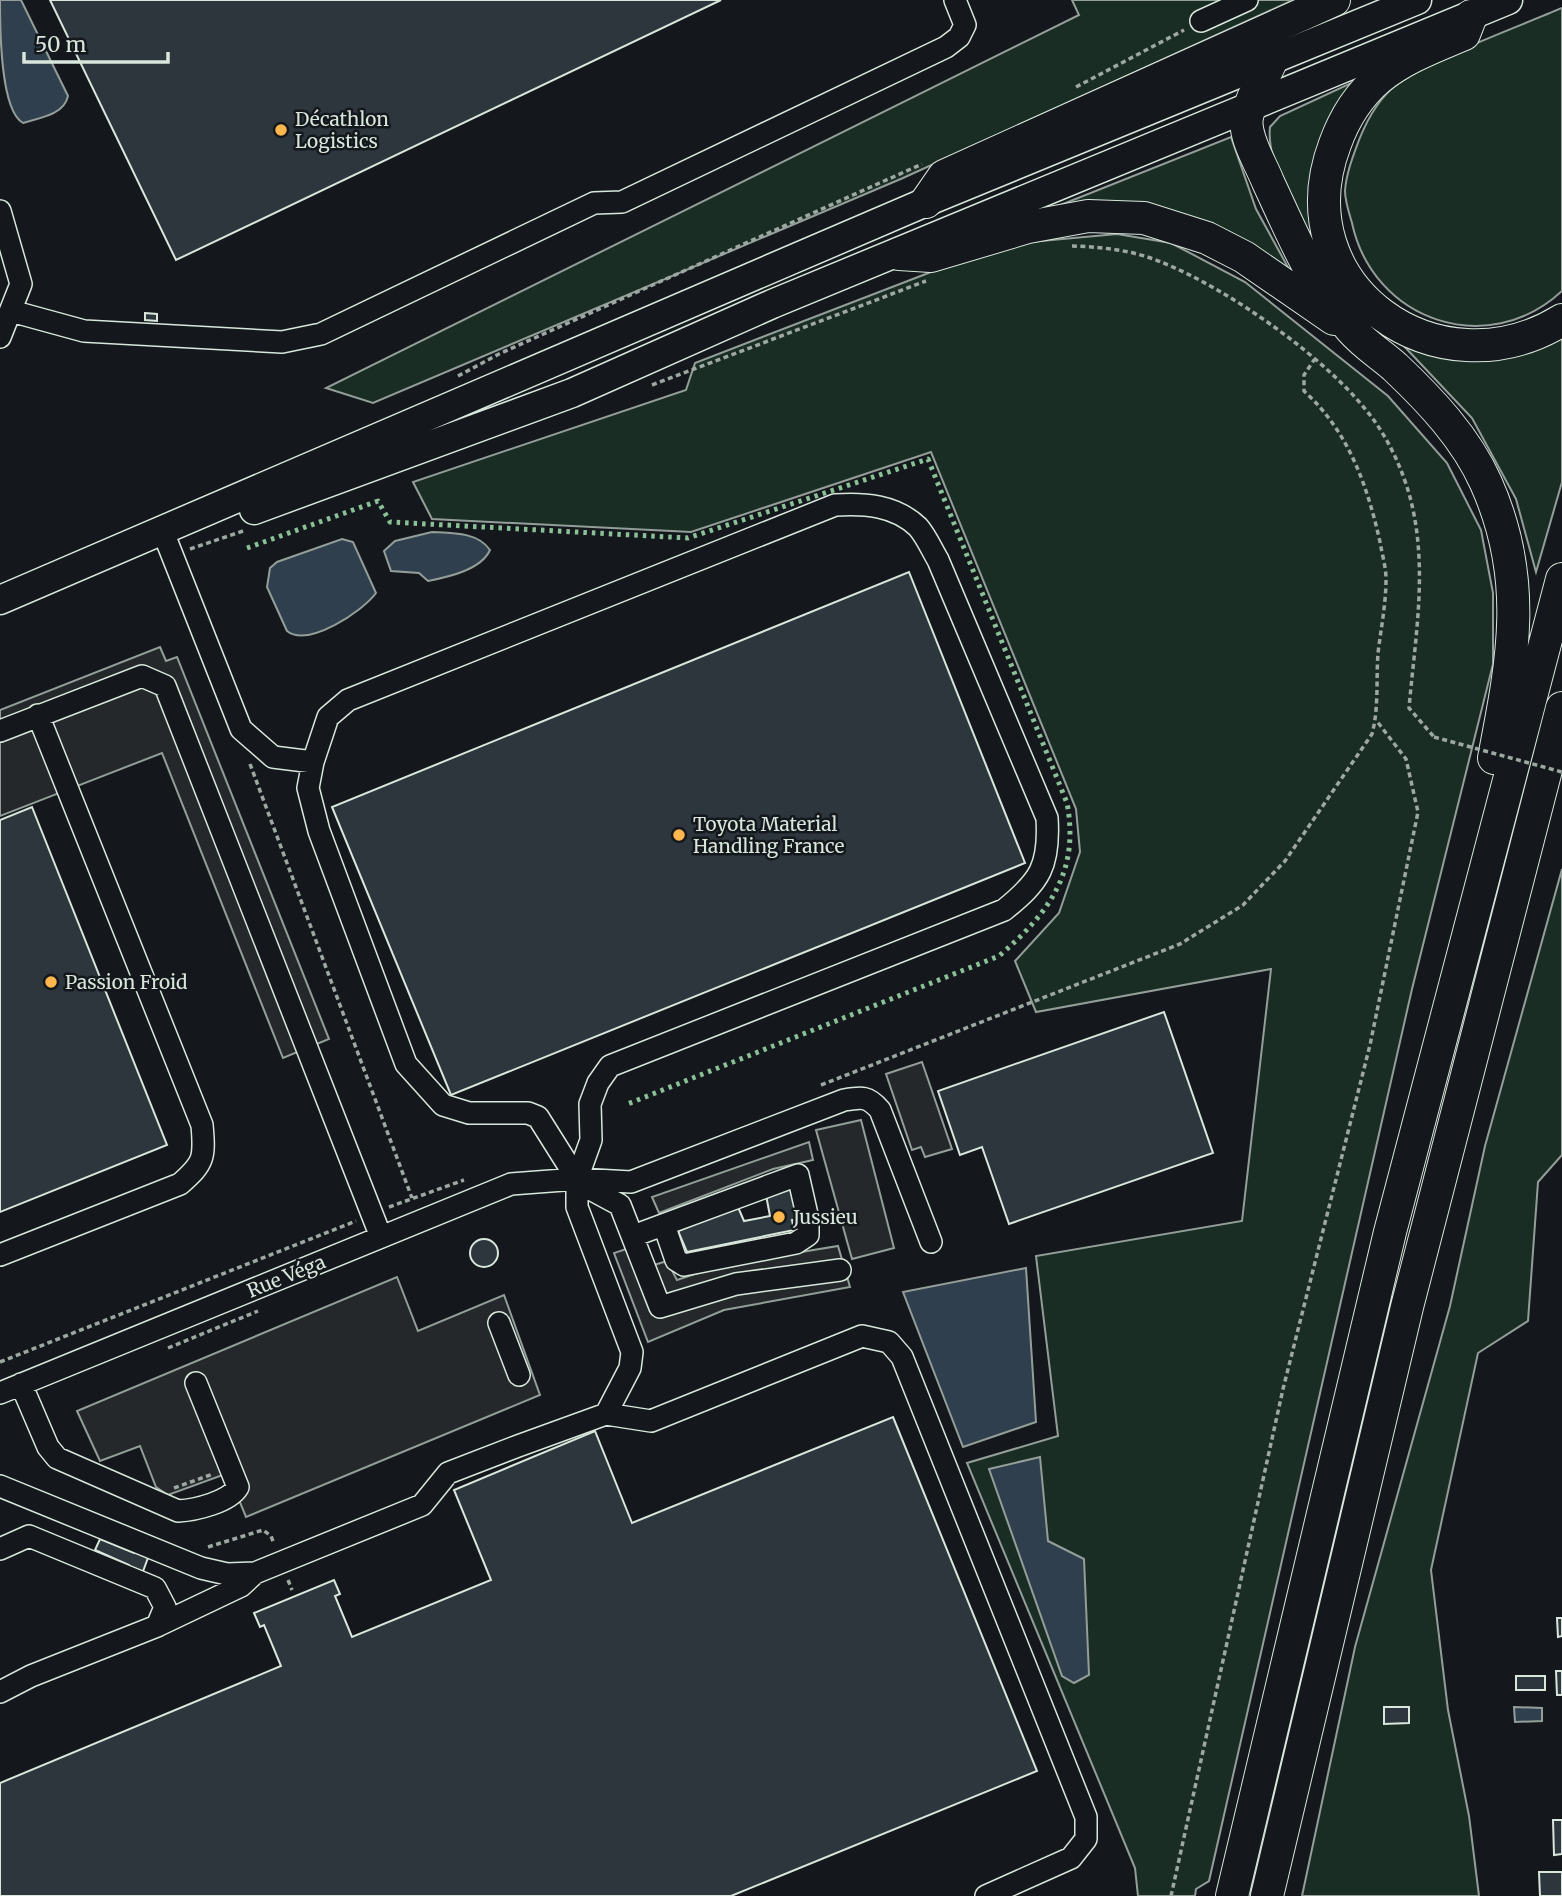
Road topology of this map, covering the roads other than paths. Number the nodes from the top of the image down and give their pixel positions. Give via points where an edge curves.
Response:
1 (955, 0) edge
2 (1247, 0) edge
3 (1334, 0) edge
4 (1417, 0) edge
5 (1508, 0) edge
6 (1471, 16) junction
7 (1201, 21) road end
8 (1272, 59) junction
9 (1249, 108) junction
10 (926, 202) junction
11 (0, 211) edge
12 (899, 254) junction
13 (11, 311) junction
14 (1562, 320) edge
15 (1350, 328) junction
16 (0, 337) edge
17 (170, 549) junction
18 (92, 563) junction
19 (1562, 579) edge
20 (0, 600) edge
21 (1562, 708) edge
22 (38, 715) junction
23 (0, 731) edge
24 (313, 762) junction
25 (1477, 895) junction
26 (577, 1181) junction
27 (664, 1224) junction
28 (633, 1236) junction
29 (381, 1237) junction
30 (931, 1242) dead end
31 (0, 1255) edge
32 (840, 1270) dead end
33 (499, 1323) dead end
34 (519, 1376) dead end
35 (196, 1383) dead end
36 (21, 1384) junction
37 (0, 1393) edge
38 (606, 1414) junction
39 (0, 1486) edge
40 (0, 1549) edge
41 (255, 1573) junction
42 (157, 1626) junction
43 (0, 1692) edge
44 (986, 1896) edge
45 (1232, 1896) edge
46 (1267, 1896) edge

1 - 13 street via 965,25 946,47 622,202 594,202 321,334 282,342 85,331
2 - 7 street
3 - 10 highway via 944,176
4 - 8 main road
5 - 6 main road
6 - 9 main road
6 - 14 highway via 1464,34 1379,78 1347,117 1324,183 1327,233 1335,258 1355,290 1384,317 1416,335 1444,343 1496,345 1533,336
8 - 9 highway
8 - 10 main road
9 - 12 main road
9 - 15 highway via 1246,120 1253,148 1304,262
10 - 18 main road
11 - 13 street via 22,284
12 - 15 highway via 931,256 1028,227 1077,218 1144,218 1207,238 1244,257
12 - 17 main road via 572,393
13 - 16 street
15 - 25 highway via 1411,384 1468,450 1486,483 1509,550 1515,584 1514,642 1468,876
17 - 18 main road
17 - 24 street via 241,729 273,757
18 - 20 main road
19 - 25 highway
21 - 46 highway via 1404,1319
22 - 23 street
22 - 29 street via 142,676 165,686 382,1210
22 - 31 street via 202,1125 205,1152 199,1167 180,1184
24 - 26 street via 308,788 319,831 406,1064 443,1105 469,1113 538,1116
24 - 26 street via 328,717 348,700 835,505 874,505 918,527 938,561 1047,818 1045,864 1033,887 1004,910 610,1066 590,1104 591,1140
25 - 45 highway via 1320,1516
26 - 28 street via 620,1205
26 - 29 street, Rue Véga via 511,1184
26 - 30 street, Rue Véga via 631,1182 844,1100 869,1098 880,1110
26 - 38 street via 579,1217 632,1352
27 - 27 street via 798,1175 808,1235 796,1243 684,1265 676,1260
27 - 28 street
28 - 32 street via 660,1307 736,1284
29 - 36 street, Rue Véga
33 - 34 street
35 - 36 street via 238,1487 234,1494 178,1511 57,1458
36 - 37 street, Rue Véga
38 - 41 street via 448,1473 422,1505
38 - 44 street via 650,1421 862,1336 889,1342 902,1357 1086,1817 1086,1839 1071,1858
39 - 41 street via 201,1568 227,1574
40 - 42 street via 29,1536 155,1588 165,1607
41 - 42 street via 241,1586
42 - 43 street

